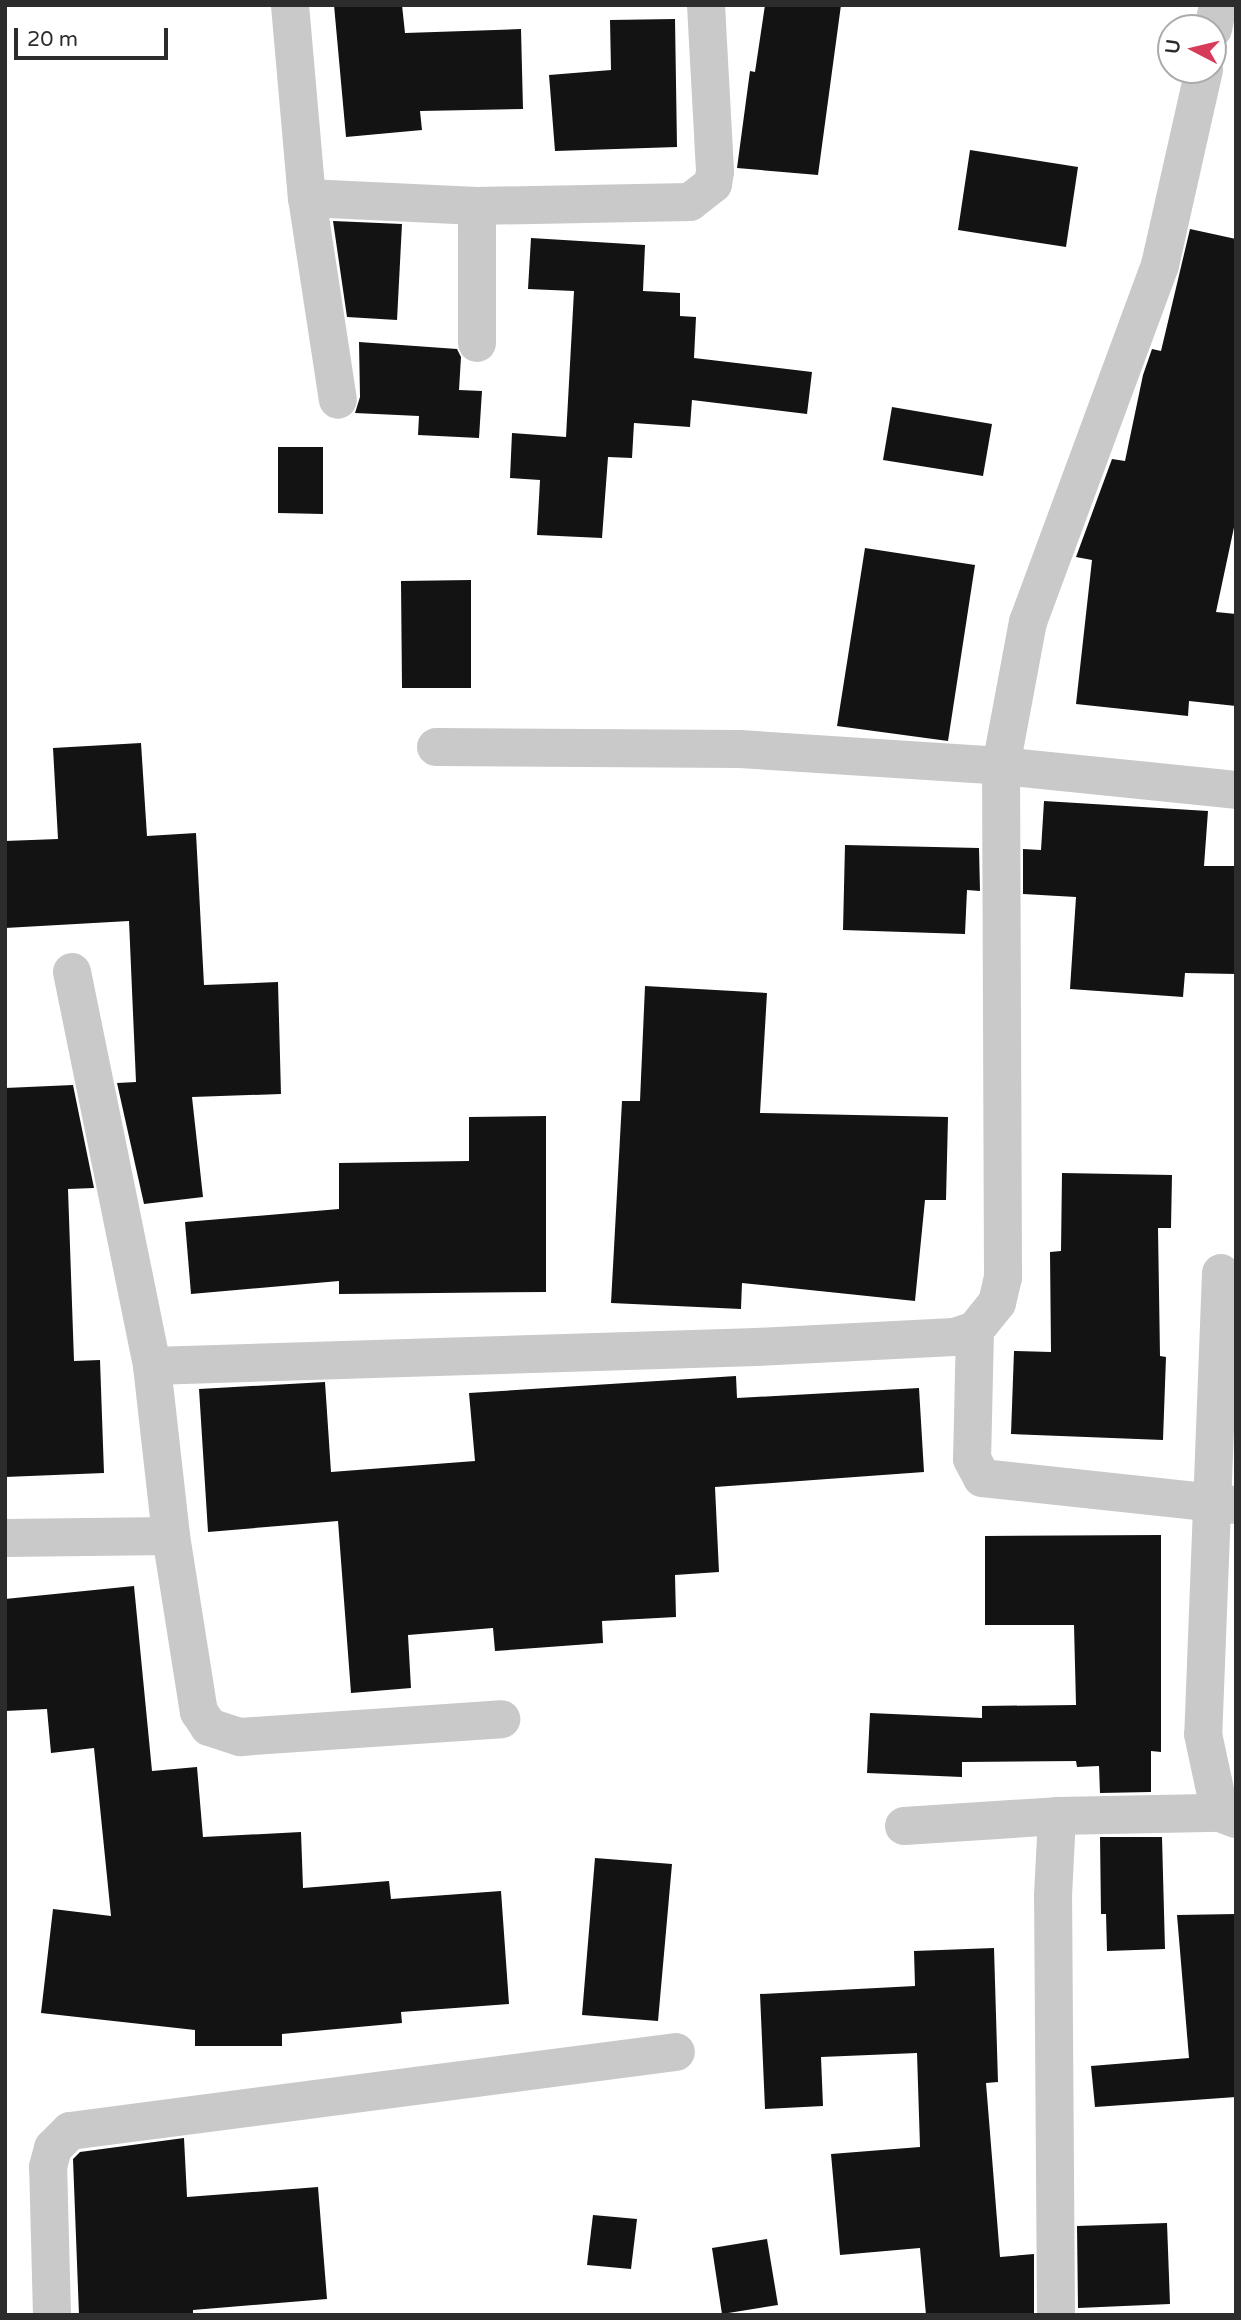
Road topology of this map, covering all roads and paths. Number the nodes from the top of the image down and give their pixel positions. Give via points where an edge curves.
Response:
1 (290, 5) edge
2 (706, 5) edge
3 (1201, 84) edge
4 (307, 198) junction
5 (477, 205) junction
6 (477, 342) dead end
7 (338, 400) dead end
8 (436, 747) dead end
9 (1001, 766) junction
10 (1236, 790) edge
11 (72, 972) dead end
12 (1221, 1273) dead end
13 (975, 1330) junction
14 (152, 1366) junction
15 (1222, 1504) edge
16 (171, 1536) junction
17 (5, 1538) edge
18 (501, 1719) dead end
19 (1057, 1816) junction
20 (1228, 1816) edge
21 (904, 1826) dead end
22 (676, 2052) dead end
23 (51, 2315) edge
24 (1056, 2315) edge

1 - 4 street
2 - 5 street via 715,171 713,184 704,195 690,202
3 - 9 street via 1160,265 1028,622
4 - 5 street
4 - 7 street
5 - 6 street
8 - 9 street via 740,749
9 - 10 street
9 - 13 street via 1003,1278 997,1303
11 - 14 street
12 - 15 street
13 - 14 street via 954,1337 770,1346
13 - 15 street via 972,1459 982,1478
14 - 16 street
15 - 20 street via 1203,1734
16 - 17 street
16 - 18 street via 199,1712 216,1731 240,1737
19 - 20 street
19 - 21 street
19 - 24 street via 1053,1896
22 - 23 street via 70,2131 52,2148 48,2167

